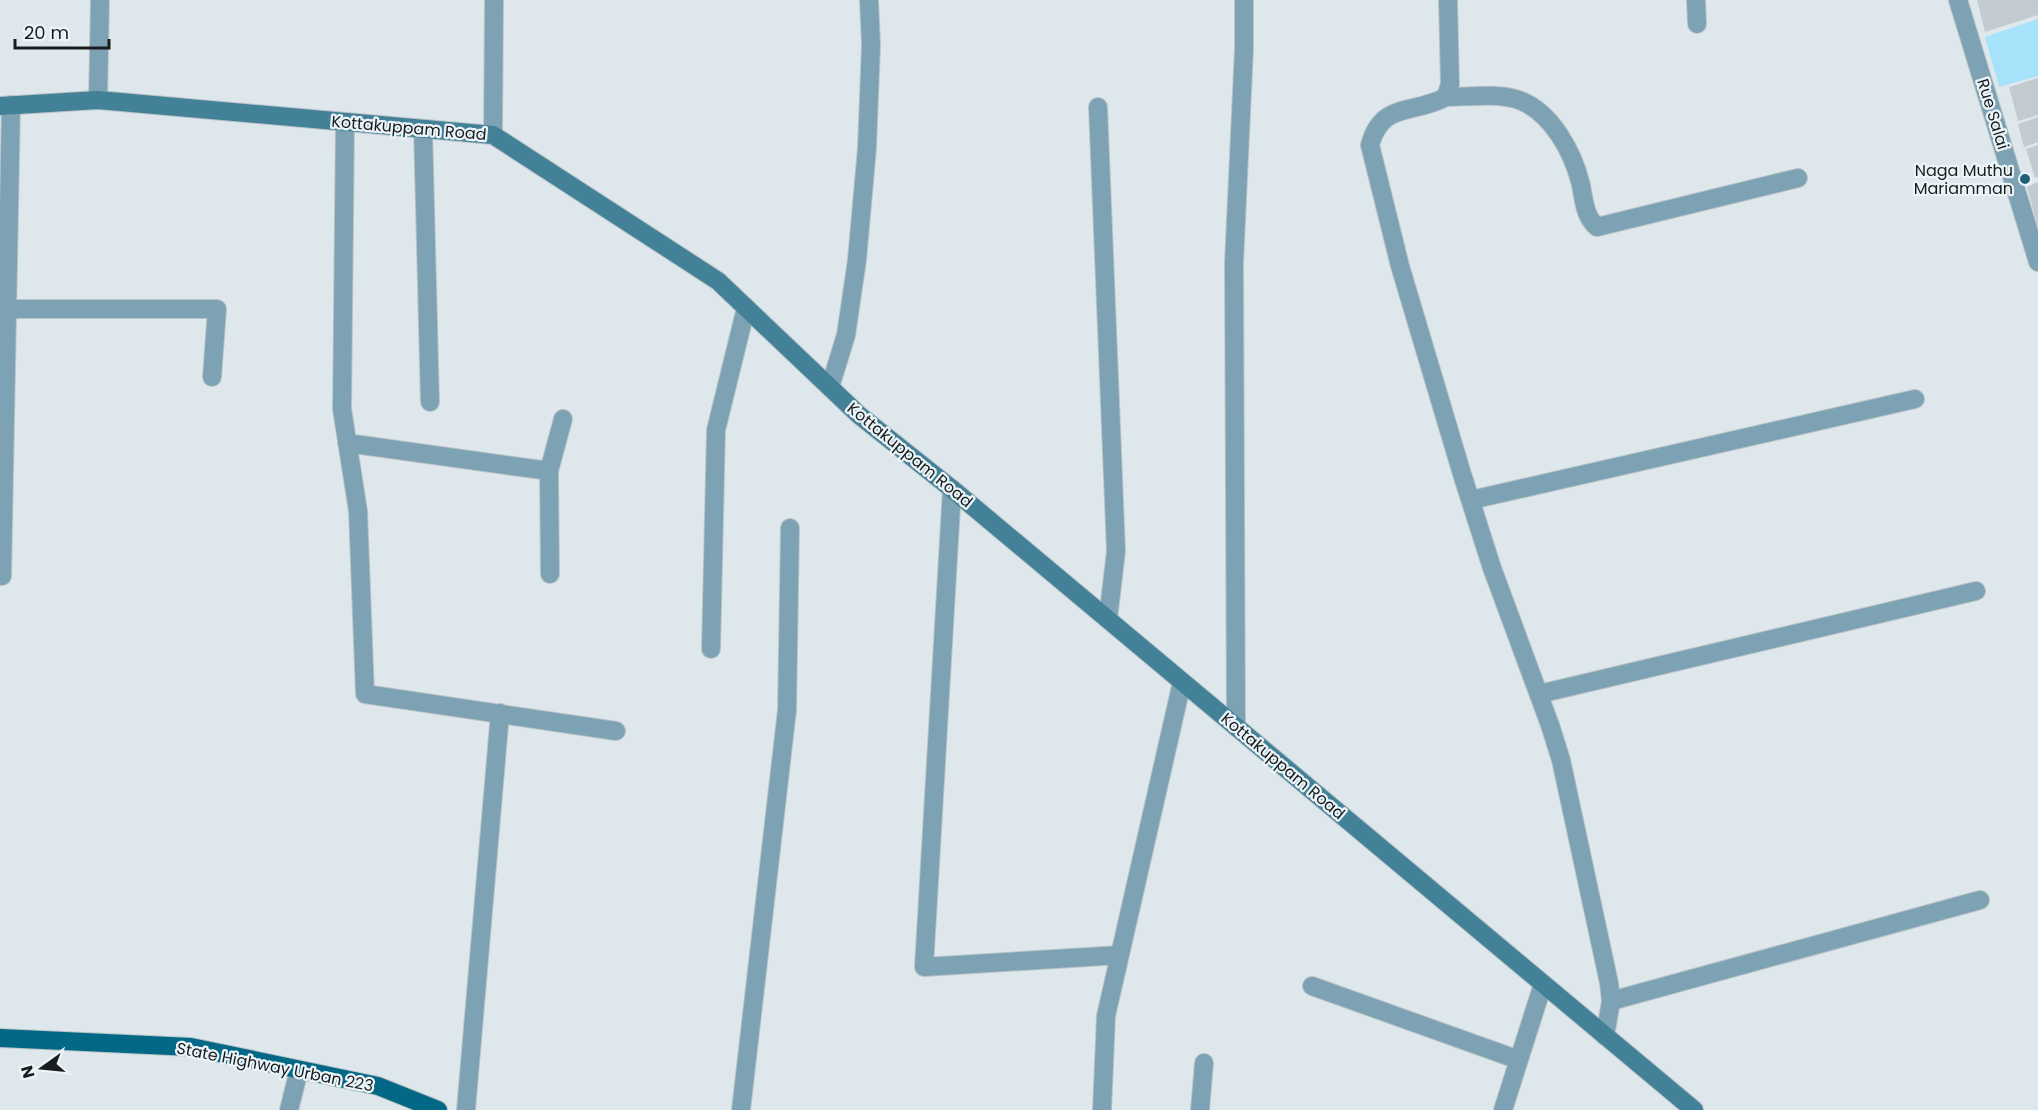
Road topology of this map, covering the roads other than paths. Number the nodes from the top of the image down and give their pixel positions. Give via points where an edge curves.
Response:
1 (100, 0) edge
2 (494, 0) edge
3 (870, 0) edge
4 (1244, 0) edge
5 (1448, 0) edge
6 (1696, 0) edge
7 (1958, 0) edge
8 (1697, 24) dead end
9 (1446, 97) junction
10 (98, 100) junction
11 (5, 106) edge
12 (1098, 107) dead end
13 (345, 122) junction
14 (423, 129) junction
15 (494, 135) junction
16 (1798, 178) dead end
17 (2038, 262) edge
18 (746, 308) junction
19 (4, 309) edge
20 (212, 377) dead end
21 (830, 387) junction
22 (1915, 399) dead end
23 (430, 402) dead end
24 (564, 419) dead end
25 (347, 443) junction
26 (549, 471) junction
27 (952, 489) junction
28 (1471, 500) junction
29 (790, 528) dead end
30 (550, 574) dead end
31 (2, 576) dead end
32 (1976, 591) dead end
33 (1108, 619) junction
34 (711, 649) dead end
35 (1182, 682) junction
36 (1539, 694) junction
37 (500, 713) junction
38 (1236, 727) junction
39 (616, 730) dead end
40 (1980, 900) dead end
41 (1120, 955) junction
42 (1543, 984) junction
43 (1312, 986) dead end
44 (1611, 1000) junction
45 (1605, 1036) junction
46 (0, 1038) edge
47 (1519, 1060) junction
48 (1204, 1063) dead end
49 (299, 1070) junction
50 (289, 1110) edge
51 (438, 1110) edge
52 (466, 1110) edge
53 (741, 1110) edge
54 (1102, 1110) edge
55 (1200, 1110) edge
56 (1503, 1110) edge
57 (1694, 1110) edge

1 - 10 street
2 - 15 street
3 - 21 street via 867,148 857,260 846,335
4 - 38 street via 1234,263
5 - 9 street via 1450,84
6 - 8 street
7 - 17 street, Rue Salai
9 - 16 street via 1500,96 1535,110 1561,135 1575,163 1589,221 1598,227
9 - 28 street via 1387,116 1375,128 1370,145 1400,266
10 - 11 street, Kottakuppam Road
10 - 13 street, Kottakuppam Road
11 - 19 street
12 - 33 street via 1116,540
13 - 14 street, Kottakuppam Road
13 - 25 street via 342,409
14 - 15 street, Kottakuppam Road
14 - 23 street
15 - 18 street, Kottakuppam Road via 718,281
18 - 21 street, Kottakuppam Road
18 - 34 street via 716,430
19 - 20 street via 217,309
19 - 31 street
21 - 27 street, Kottakuppam Road
22 - 28 street
24 - 26 street
25 - 26 street
25 - 37 street via 358,511 365,694
26 - 30 street
27 - 33 street, Kottakuppam Road
27 - 41 street via 924,967
28 - 36 street
29 - 53 street via 787,710
32 - 36 street
33 - 35 street, Kottakuppam Road
35 - 38 street, Kottakuppam Road
35 - 41 street
36 - 44 street via 1561,760
37 - 39 street
37 - 52 street
38 - 42 street, Kottakuppam Road
40 - 44 street
41 - 54 street via 1106,1016
42 - 45 street, Kottakuppam Road
42 - 47 street
43 - 47 street
44 - 45 street
45 - 57 street, Kottakuppam Road
46 - 49 main road, State Highway Urban 223 via 191,1047
47 - 56 street
48 - 55 street
49 - 50 street
49 - 51 main road, State Highway Urban 223 via 378,1086

